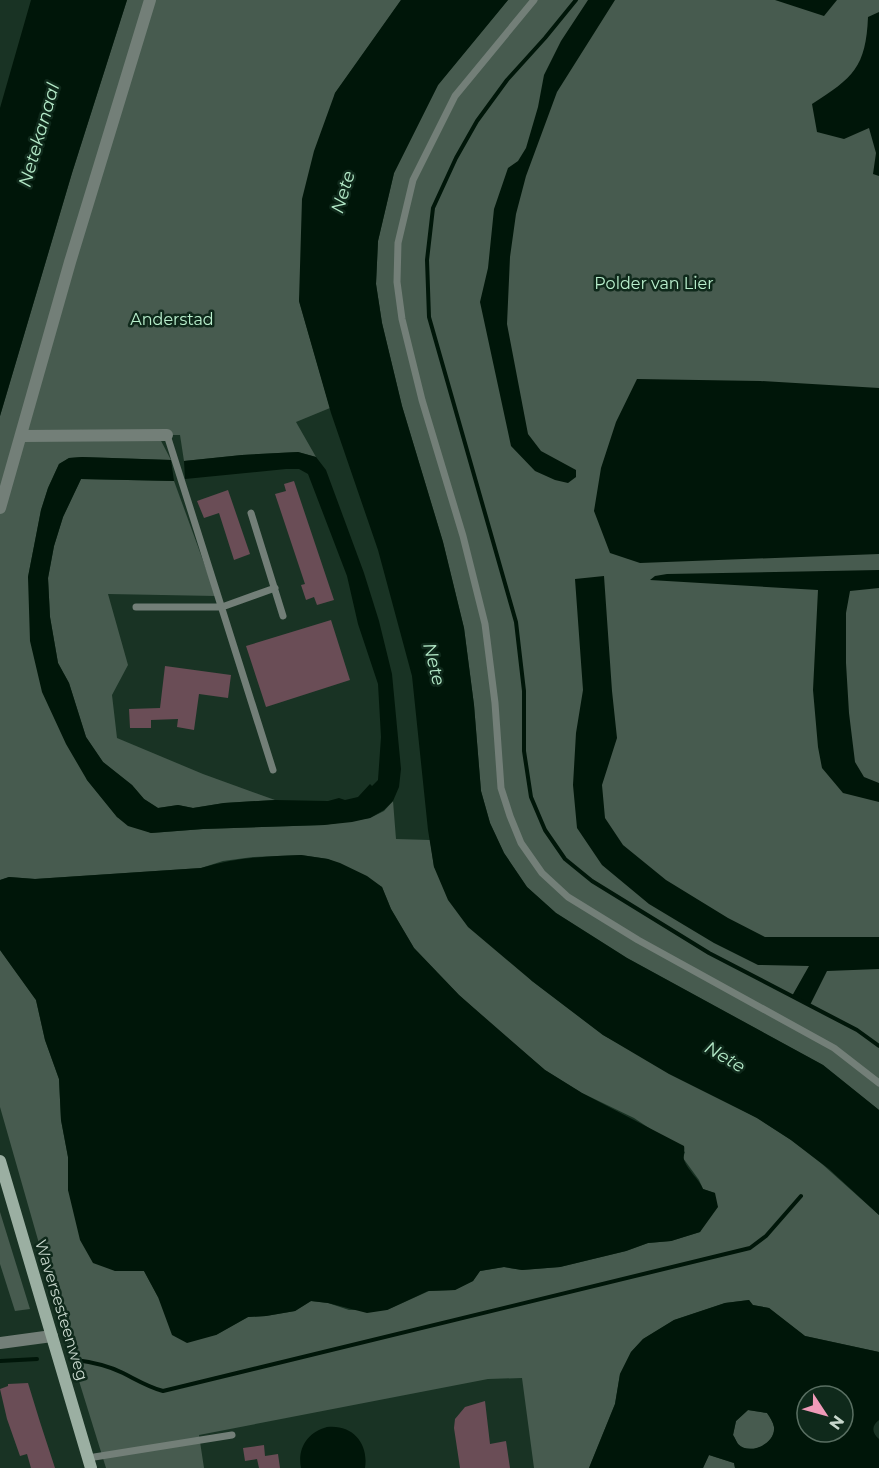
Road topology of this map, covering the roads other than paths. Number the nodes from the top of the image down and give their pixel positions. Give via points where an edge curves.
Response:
1 (150, 0) edge
2 (534, 0) edge
3 (167, 435) joint
4 (22, 436) junction
5 (0, 508) edge
6 (251, 513) dead end
7 (275, 588) junction
8 (136, 607) dead end
9 (222, 607) junction
10 (284, 616) dead end
11 (273, 770) dead end
12 (879, 1083) edge
13 (0, 1161) edge
14 (52, 1336) junction
15 (0, 1343) edge
16 (232, 1435) dead end
17 (90, 1463) edge

1 - 4 street
2 - 12 lane via 456,96 413,180 398,243 397,282 402,319 485,624 501,788 521,843 542,873 568,897 834,1048
3 - 4 street
3 - 9 lane
4 - 5 street
6 - 7 lane
7 - 9 lane
7 - 10 lane
8 - 9 lane
9 - 11 lane
13 - 14 main road, Waversesteenweg
14 - 15 street
14 - 17 main road, Waversesteenweg
16 - 17 lane

